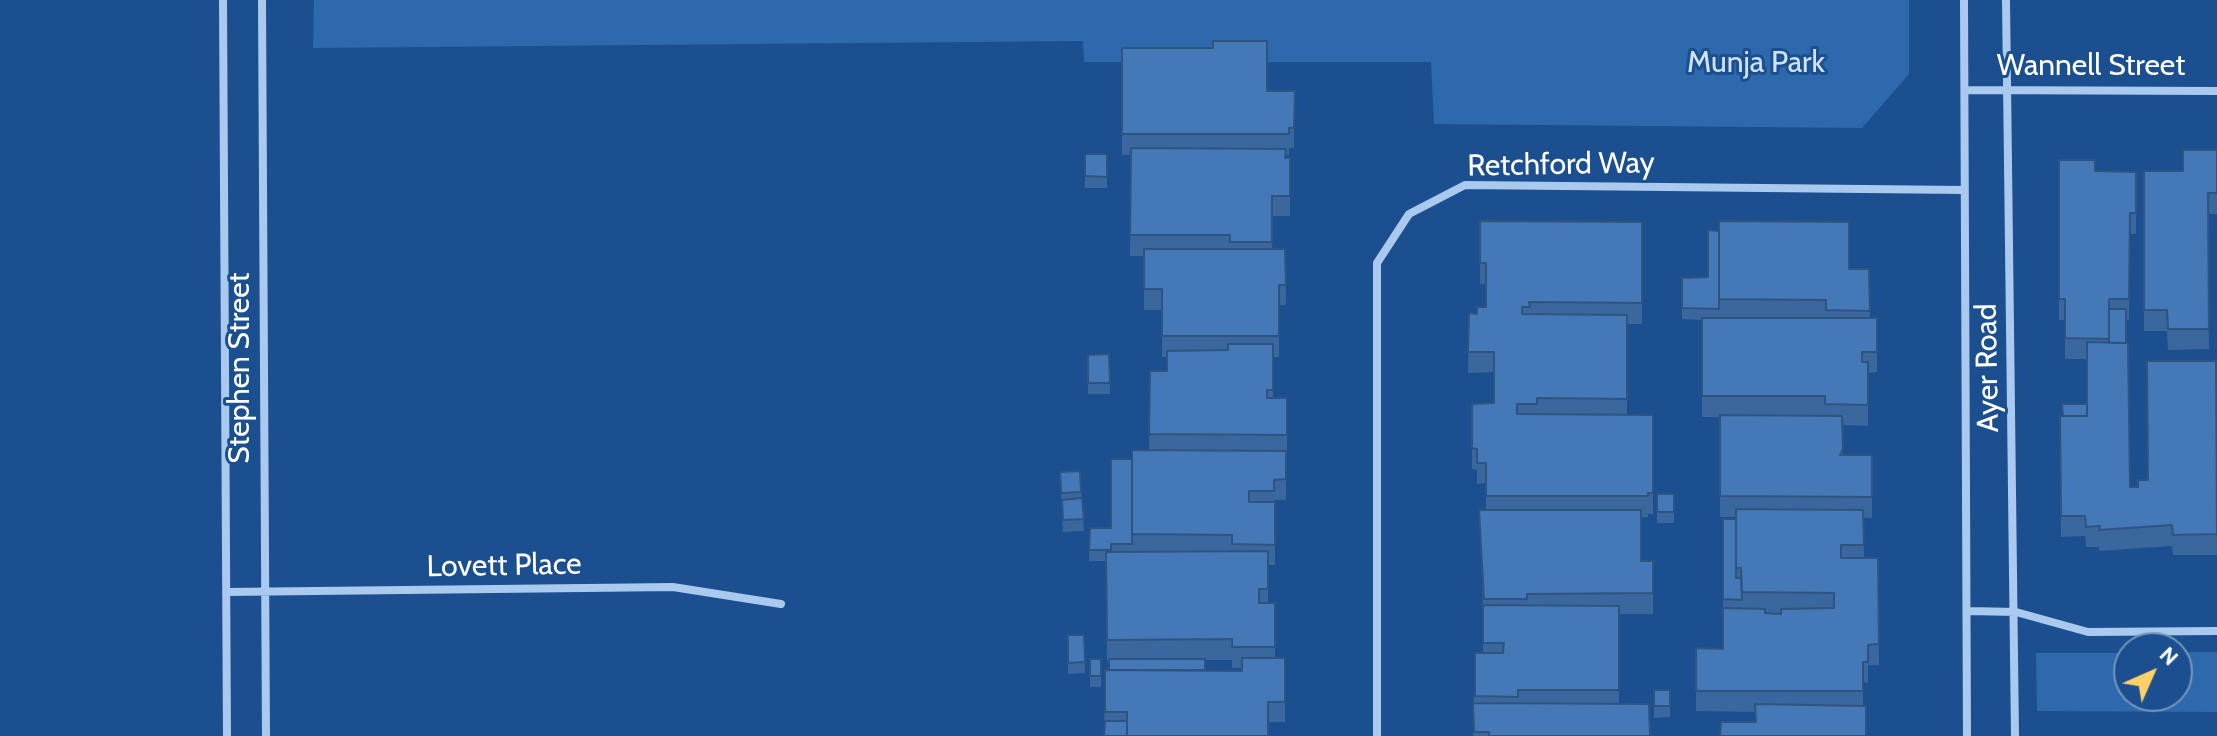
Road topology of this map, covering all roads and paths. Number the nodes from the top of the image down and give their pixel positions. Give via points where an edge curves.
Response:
1 (223, 0) edge
2 (262, 0) edge
3 (1964, 0) edge
4 (2006, 0) edge
5 (2006, 89) junction
6 (1965, 90) junction
7 (2217, 91) edge
8 (1964, 190) junction
9 (226, 592) junction
10 (265, 592) junction
11 (781, 604) dead end
12 (1969, 611) junction
13 (2016, 612) junction
14 (2217, 631) edge
15 (227, 736) edge
16 (266, 736) edge
17 (1377, 736) edge
18 (1967, 736) edge
19 (2015, 736) edge

1 - 9 street, Stephen Street
2 - 10 street, Stephen Street
3 - 6 street, Ayer Road
4 - 5 street, Ayer Road
5 - 6 street, Wannell Street
5 - 7 street, Wannell Street
5 - 13 street, Ayer Road
6 - 8 street, Ayer Road
8 - 12 street, Ayer Road
8 - 17 street, Retchford Way via 1465,185 1409,214 1377,263
9 - 10 street, Lovett Place
9 - 15 street, Stephen Street
10 - 11 street, Lovett Place via 673,587
10 - 16 street, Stephen Street
12 - 13 street
12 - 18 street, Ayer Road
13 - 14 street via 2088,632
13 - 19 street, Ayer Road

